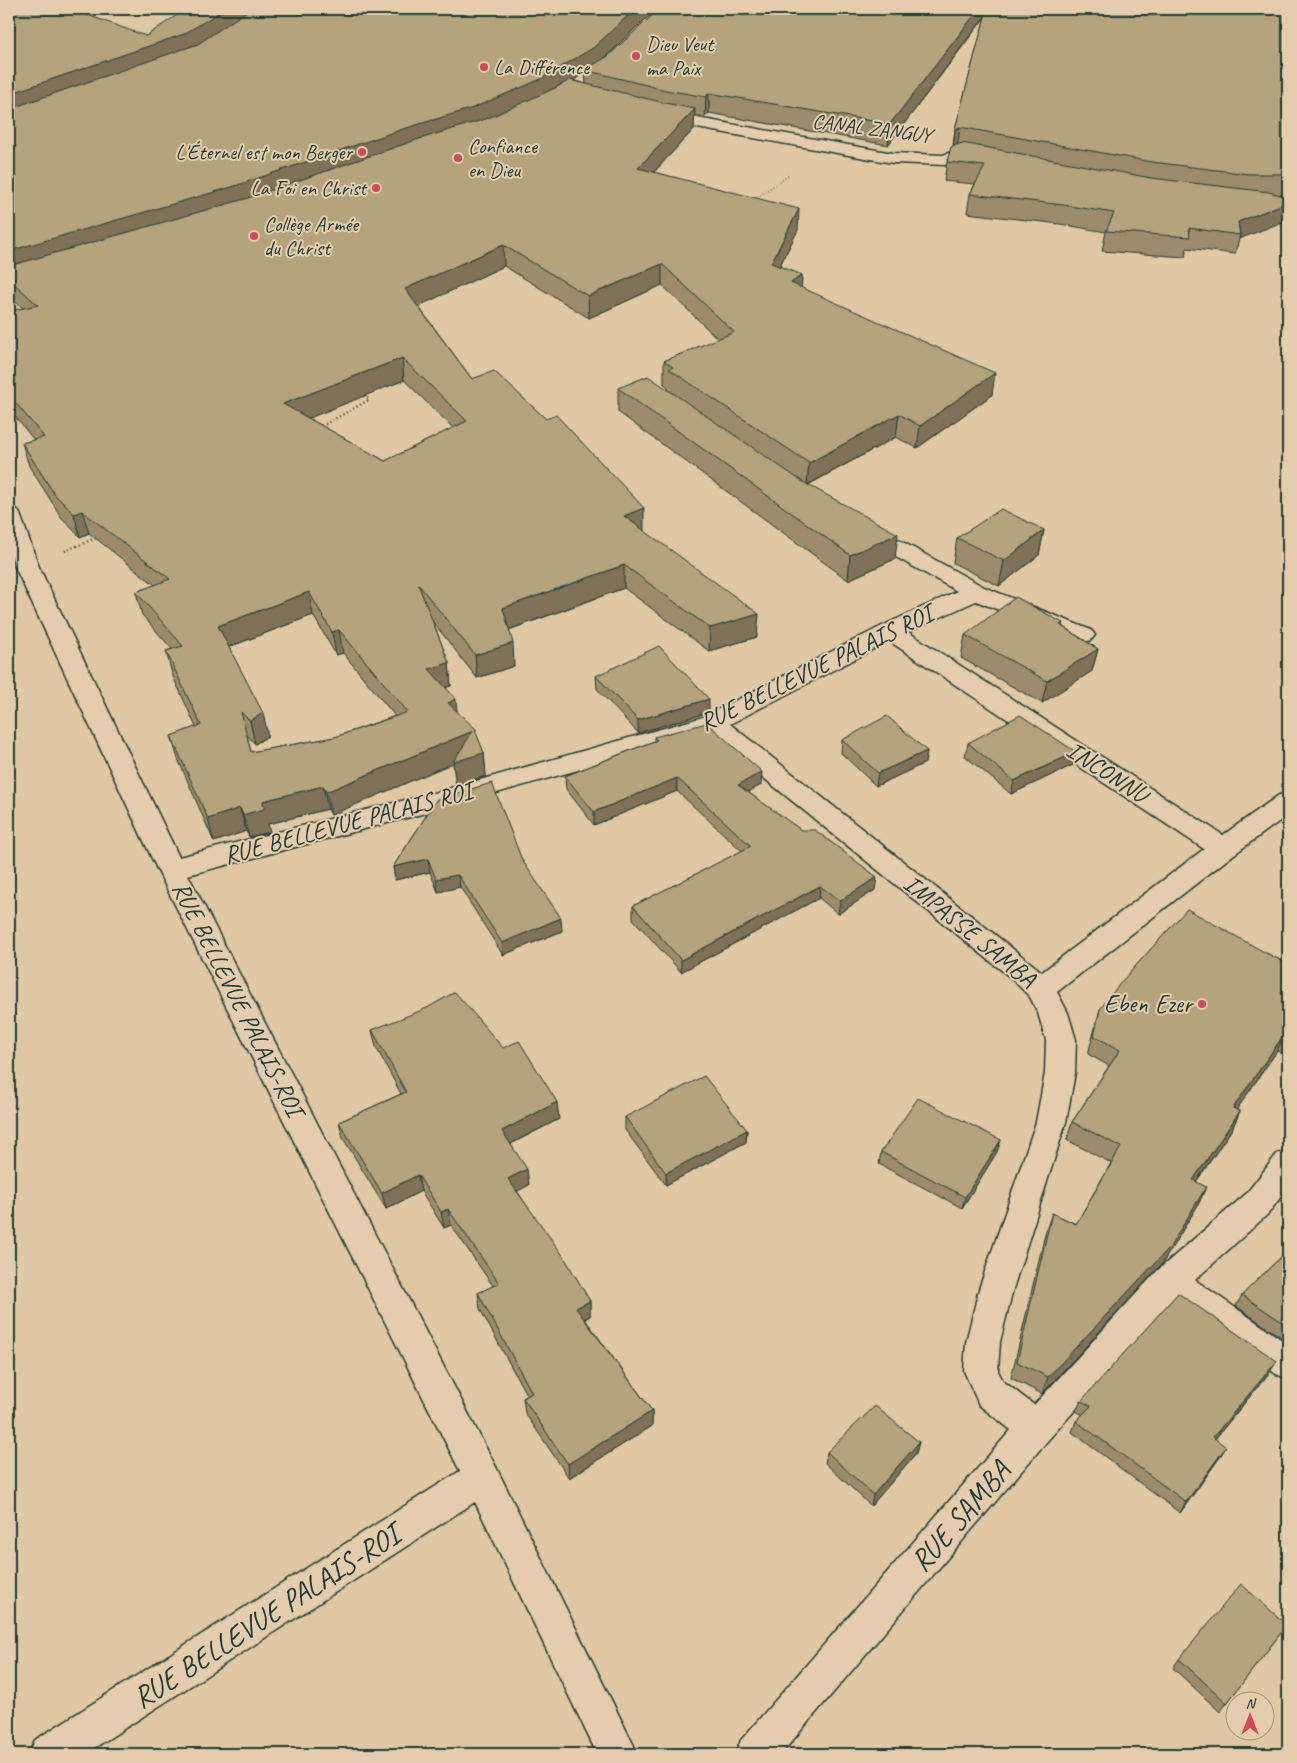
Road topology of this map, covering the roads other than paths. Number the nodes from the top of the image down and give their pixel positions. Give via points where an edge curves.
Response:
1 (646, 112) edge
2 (1002, 163) edge
3 (9, 514) edge
4 (843, 518) edge
5 (976, 592) junction
6 (890, 630) junction
7 (1083, 635) dead end
8 (712, 723) junction
9 (1288, 802) edge
10 (1223, 848) junction
11 (171, 869) junction
12 (1041, 989) junction
13 (1288, 1163) edge
14 (1170, 1282) junction
15 (1288, 1363) edge
16 (1036, 1428) junction
17 (482, 1477) junction
18 (49, 1754) edge
19 (618, 1754) edge
20 (755, 1754) edge

1 - 2 street, CANAL ZANGUY via 893,158 944,160 957,155
3 - 11 street, RUE BELLEVUE PALAIS-ROI via 27,567
4 - 5 street, RUE BELLEVUE PALAIS ROI
5 - 6 street, RUE BELLEVUE PALAIS ROI
5 - 7 street
6 - 8 street, RUE BELLEVUE PALAIS ROI
6 - 10 street, INCONNU
8 - 11 street, RUE BELLEVUE PALAIS ROI via 437,801
8 - 12 street, IMPASSE SAMBA
9 - 10 street
10 - 12 street
11 - 17 street, RUE BELLEVUE PALAIS-ROI
12 - 16 street, IMPASSE SAMBA via 1061,1040 1060,1073 1051,1122 996,1289 983,1342 981,1371 991,1393
13 - 14 street, RUE SAMBA via 1258,1204
14 - 15 street
14 - 16 street, RUE SAMBA
16 - 20 street, RUE SAMBA
17 - 18 street, RUE BELLEVUE PALAIS-ROI
17 - 19 street, RUE BELLEVUE PALAIS-ROI

